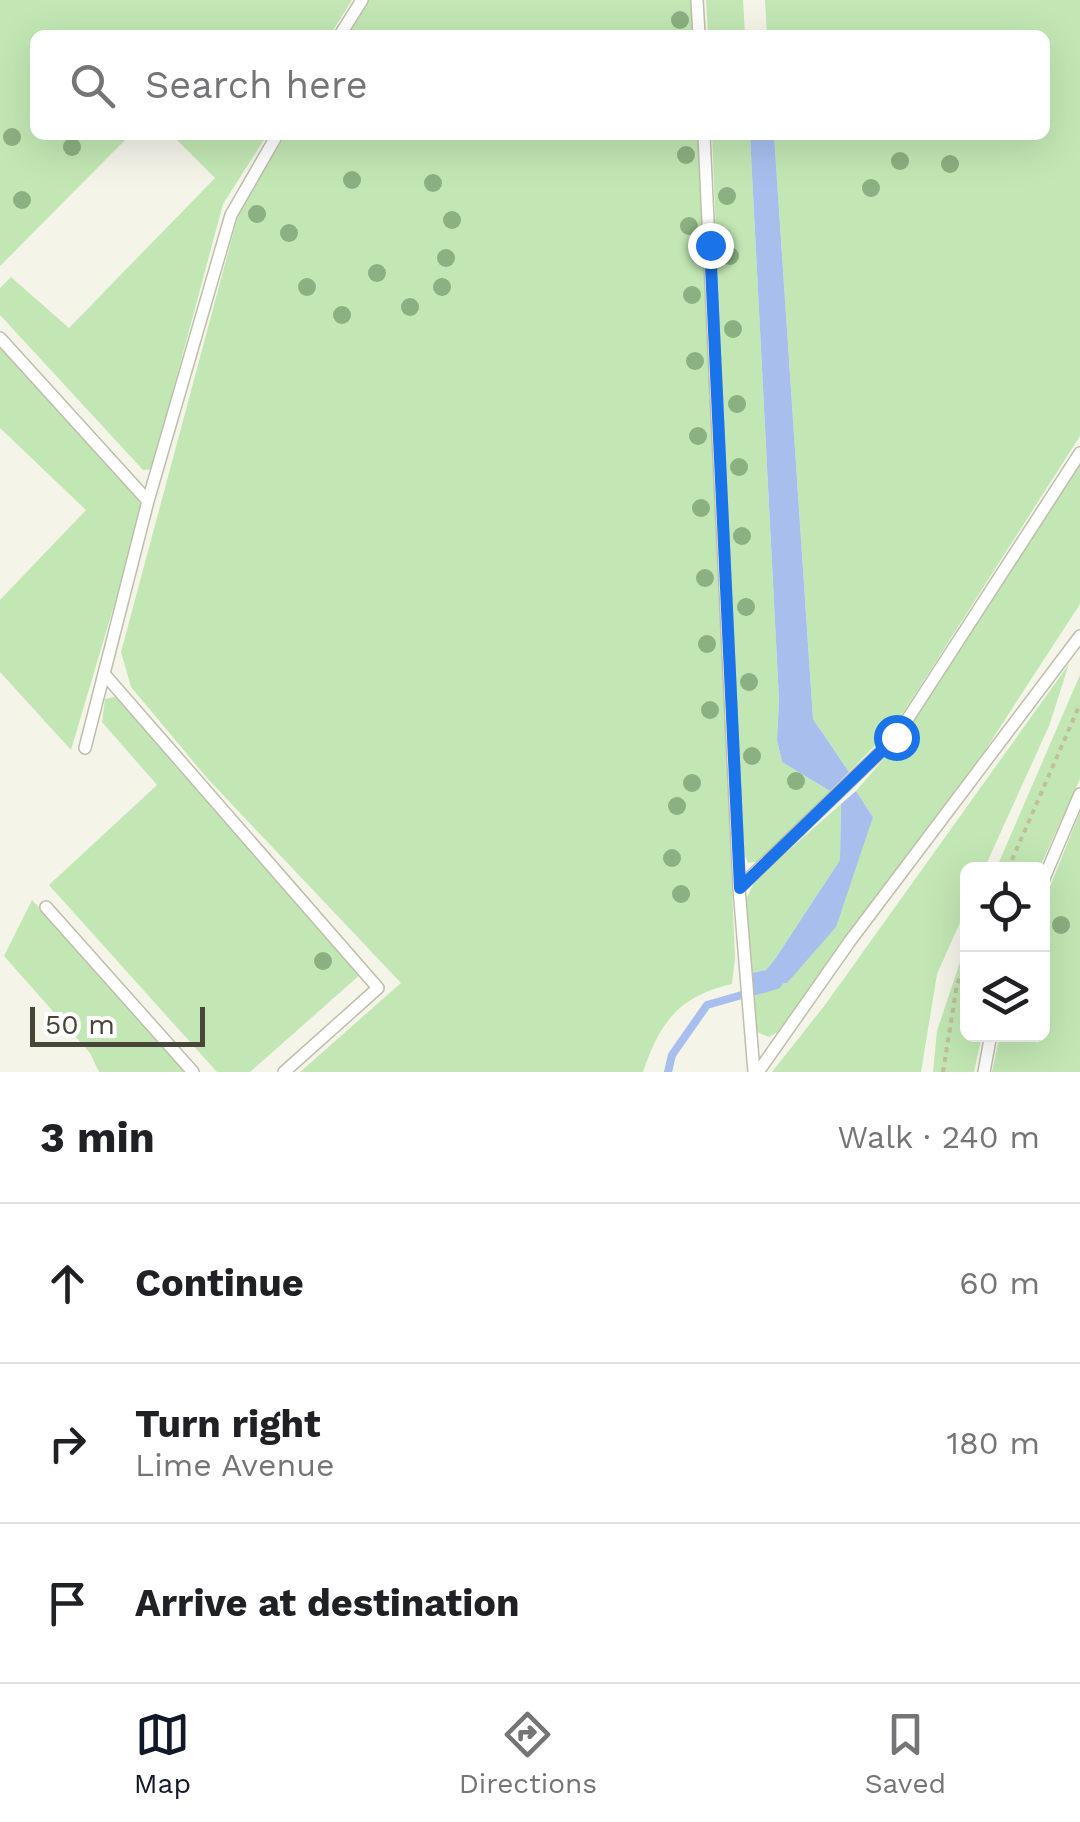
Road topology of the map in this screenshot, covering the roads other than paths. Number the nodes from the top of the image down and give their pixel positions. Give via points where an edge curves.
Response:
1 (362, 0) edge
2 (698, 0) edge
3 (343, 30) edge
4 (699, 30) edge
5 (274, 140) edge
6 (704, 140) edge
7 (0, 338) edge
8 (1080, 453) edge
9 (148, 501) junction
10 (1080, 636) edge
11 (106, 676) junction
12 (85, 748) dead end
13 (1080, 794) edge
14 (1050, 864) edge
15 (740, 888) junction
16 (46, 907) dead end
17 (990, 1042) edge
18 (193, 1072) edge
19 (284, 1072) edge
20 (756, 1072) edge
21 (984, 1072) edge

1 - 3 lane
2 - 4 lane
5 - 9 lane via 231,215
6 - 15 lane
7 - 9 lane
8 - 15 lane via 896,737
9 - 11 lane
10 - 20 lane
11 - 12 lane
11 - 19 lane via 378,988
13 - 14 lane
15 - 20 lane
16 - 18 lane
17 - 21 lane

